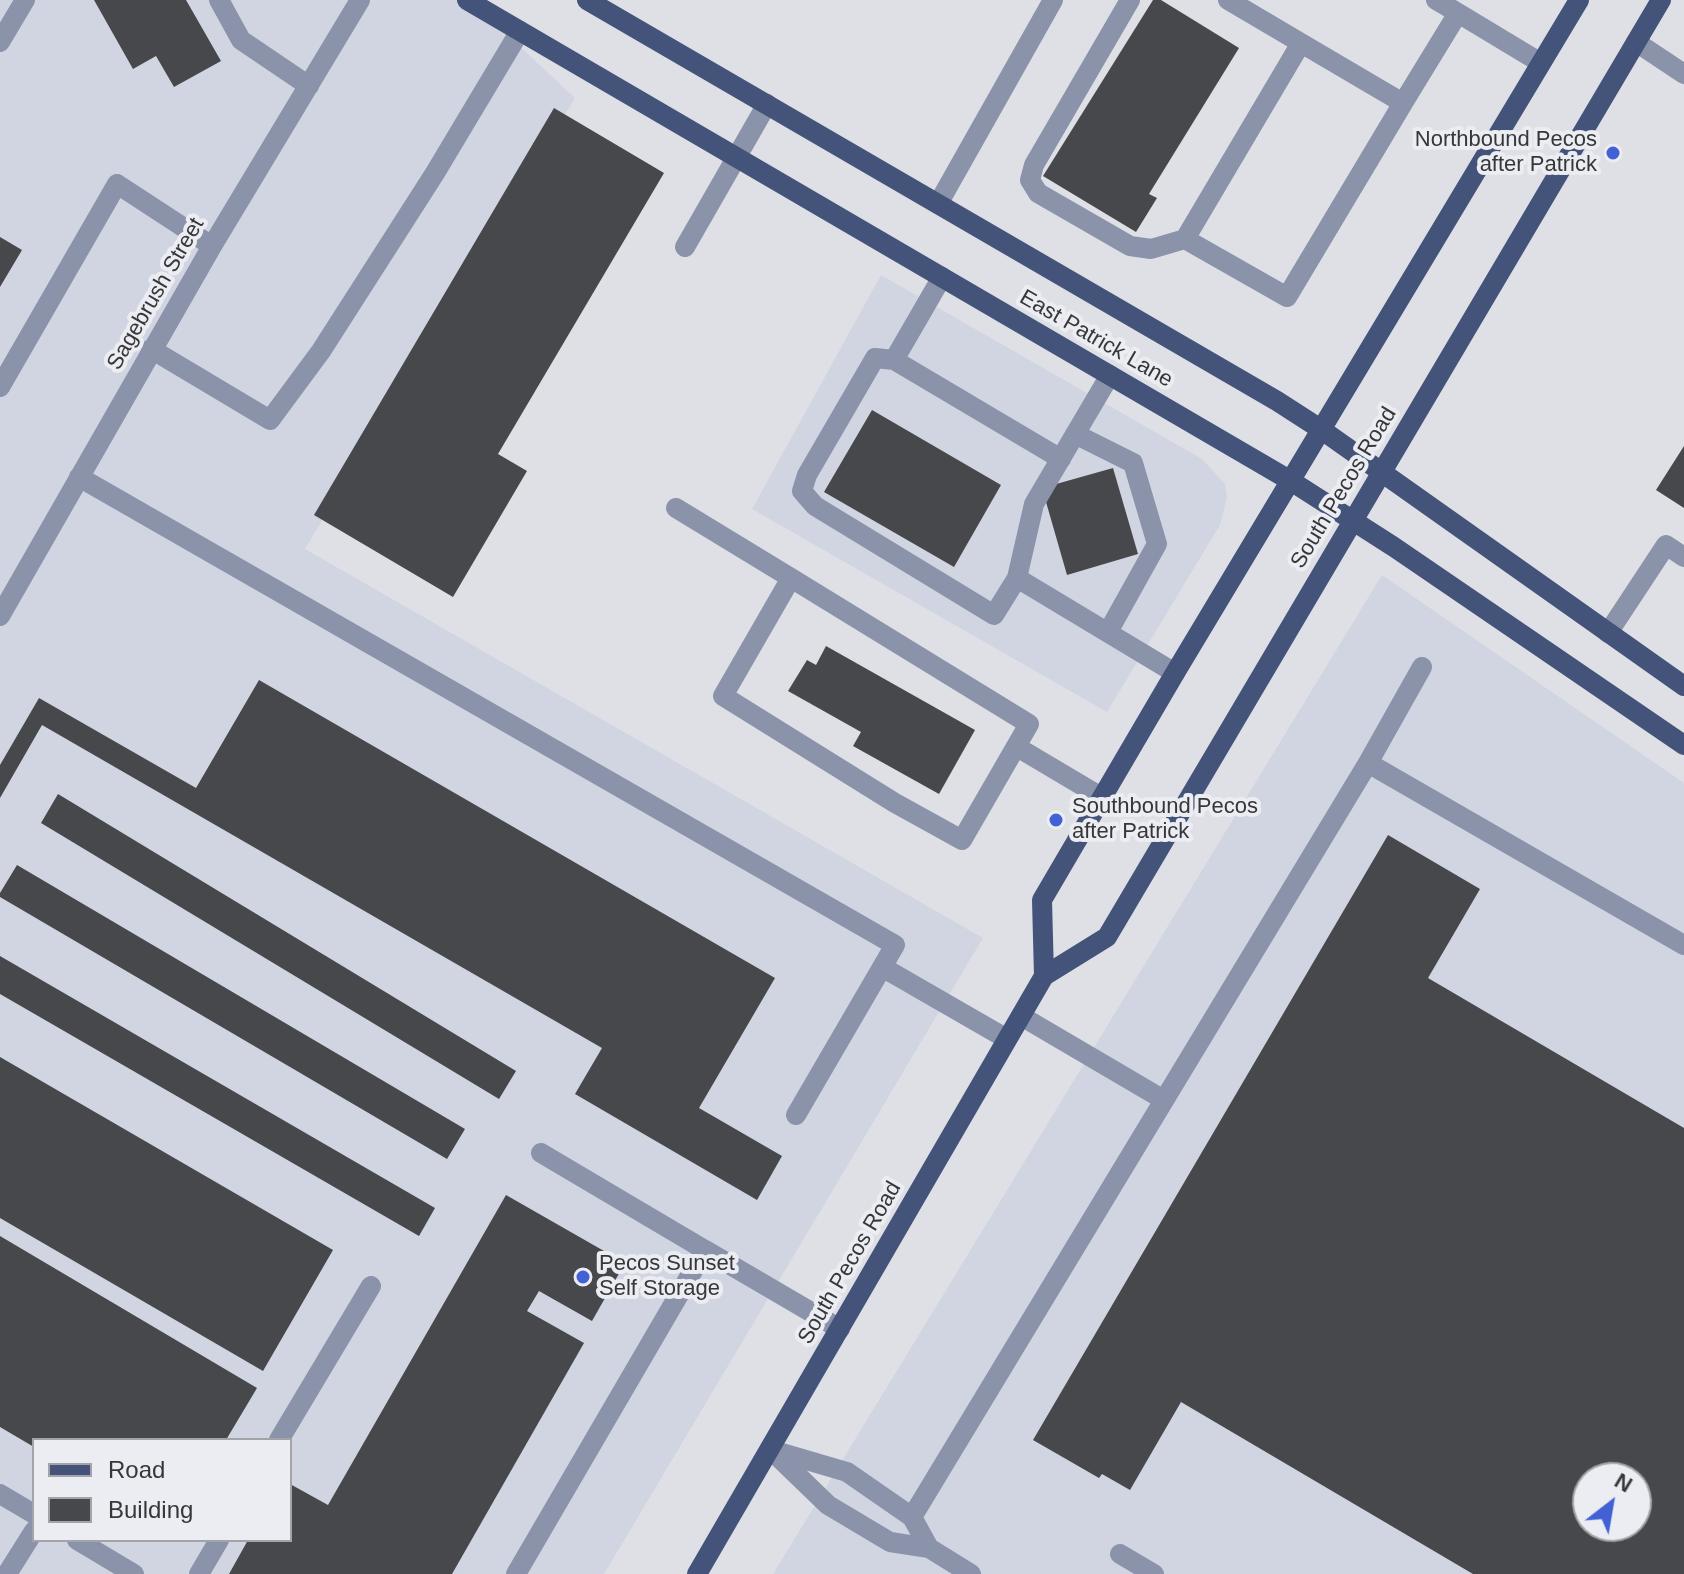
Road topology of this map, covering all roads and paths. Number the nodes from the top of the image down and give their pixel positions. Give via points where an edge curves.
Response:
1 (25, 0) edge
2 (219, 0) edge
3 (360, 0) edge
4 (467, 0) edge
5 (587, 0) edge
6 (1053, 0) edge
7 (1130, 0) edge
8 (1228, 0) edge
9 (1436, 0) edge
10 (1579, 0) edge
11 (1661, 0) edge
12 (1458, 13) junction
13 (520, 31) junction
14 (0, 42) edge
15 (1636, 42) junction
16 (1301, 43) junction
17 (1541, 63) junction
18 (1684, 74) edge
19 (309, 86) junction
20 (1403, 103) junction
21 (767, 104) junction
22 (736, 157) junction
23 (938, 204) junction
24 (1185, 239) junction
25 (212, 246) junction
26 (685, 247) dead end
27 (942, 277) junction
28 (151, 349) junction
29 (894, 360) junction
30 (1110, 375) junction
31 (0, 387) edge
32 (1322, 430) junction
33 (1075, 434) junction
34 (1061, 459) junction
35 (1382, 472) junction
36 (79, 477) junction
37 (1291, 481) junction
38 (676, 508) dead end
39 (1353, 520) junction
40 (1684, 557) edge
41 (791, 578) junction
42 (1017, 578) junction
43 (0, 616) edge
44 (1108, 632) junction
45 (1608, 633) junction
46 (1422, 667) dead end
47 (1175, 673) junction
48 (1684, 686) edge
49 (1684, 745) edge
50 (1017, 747) junction
51 (1368, 763) junction
52 (1103, 798) junction
53 (1684, 945) edge
54 (882, 967) junction
55 (1044, 976) junction
56 (1021, 1016) junction
57 (1007, 1039) junction
58 (1164, 1100) junction
59 (796, 1115) dead end
60 (541, 1153) dead end
61 (705, 1250) junction
62 (371, 1286) dead end
63 (840, 1329) junction
64 (280, 1438) edge
65 (770, 1449) junction
66 (0, 1494) edge
67 (32, 1513) edge
68 (912, 1517) junction
69 (32, 1534) edge
70 (80, 1542) edge
71 (218, 1542) edge
72 (929, 1548) junction
73 (1120, 1554) dead end
74 (7, 1574) edge
75 (134, 1574) edge
76 (199, 1574) edge
77 (516, 1574) edge
78 (697, 1574) edge
79 (971, 1574) edge
80 (1154, 1574) edge

1 - 14 street
2 - 19 street via 241,40
3 - 19 street, Sagebrush Street
4 - 13 main road, East Patrick Lane
5 - 21 main road, East Patrick Lane
6 - 23 street
7 - 24 street via 1030,180 1038,193 1130,246 1151,249
8 - 16 street
9 - 12 street
10 - 17 main road
11 - 15 main road, South Pecos Road
12 - 17 street
12 - 20 street
13 - 22 main road, East Patrick Lane
13 - 28 street via 354,300 270,420
15 - 18 street
15 - 35 main road, South Pecos Road
16 - 20 street
16 - 24 street
17 - 32 main road
19 - 25 street, Sagebrush Street
20 - 24 street via 1287,297
21 - 22 street
21 - 23 main road, East Patrick Lane
22 - 26 street
22 - 27 main road, East Patrick Lane
23 - 32 main road, East Patrick Lane
25 - 28 street, Sagebrush Street
25 - 31 street via 117,184
27 - 29 street
27 - 30 main road, East Patrick Lane
28 - 36 street, Sagebrush Street
29 - 34 street
29 - 42 street via 875,358 802,491 815,506 994,615
30 - 33 street
30 - 37 main road, East Patrick Lane
32 - 35 main road, East Patrick Lane
32 - 37 main road
33 - 34 street
33 - 44 street via 1133,463 1157,544
34 - 42 street via 1034,504
35 - 39 main road, South Pecos Road
35 - 45 main road, East Patrick Lane
36 - 43 street, Sagebrush Street
36 - 54 street via 895,945
37 - 39 main road, East Patrick Lane
37 - 47 main road
38 - 41 street
39 - 49 main road, East Patrick Lane
39 - 55 main road, South Pecos Road via 1107,937
40 - 45 street via 1666,545
41 - 50 street via 1029,724
41 - 50 street via 723,696 962,840
42 - 44 street
44 - 47 street
45 - 48 main road, East Patrick Lane
46 - 51 street
47 - 52 main road
50 - 52 street
51 - 53 street
51 - 58 street
52 - 55 main road via 1042,900
54 - 57 street
54 - 59 street
55 - 56 main road, South Pecos Road
56 - 57 main road, South Pecos Road
56 - 58 street
57 - 63 main road, South Pecos Road
58 - 68 street
60 - 61 street
61 - 63 street
61 - 77 street
62 - 64 street
63 - 65 main road, South Pecos Road
65 - 68 street via 847,1472
65 - 72 street via 828,1505 890,1542
65 - 78 main road, South Pecos Road
66 - 67 street
68 - 72 street
69 - 74 street
70 - 75 street
71 - 76 street
72 - 79 street
73 - 80 street

